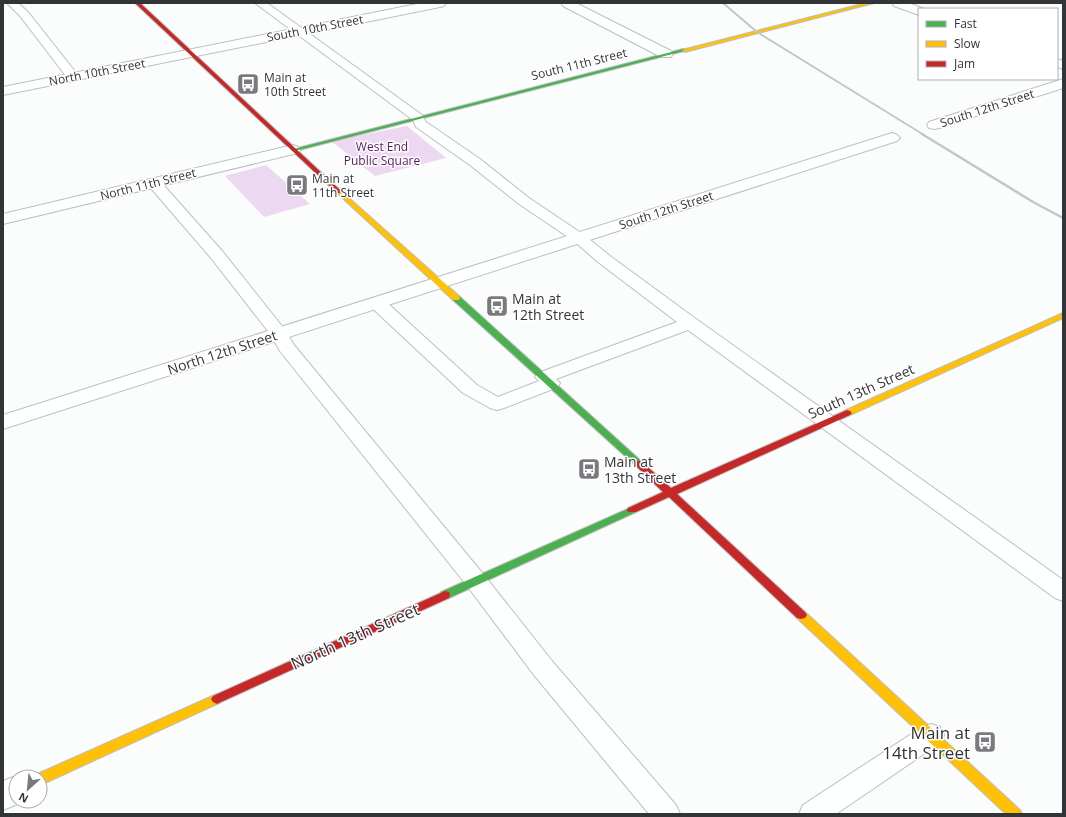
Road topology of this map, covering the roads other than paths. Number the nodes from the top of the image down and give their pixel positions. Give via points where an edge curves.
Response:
1 (12, 3) edge
2 (137, 3) edge
3 (260, 3) edge
4 (440, 3) edge
5 (567, 3) edge
6 (872, 3) edge
7 (898, 3) edge
8 (918, 11) edge
9 (298, 32) junction
10 (190, 53) junction
11 (666, 54) junction
12 (73, 77) junction
13 (1063, 83) edge
14 (3, 91) edge
15 (418, 118) junction
16 (934, 125) dead end
17 (892, 138) dead end
18 (293, 150) junction
19 (154, 183) junction
20 (3, 219) edge
21 (579, 238) junction
22 (440, 282) junction
23 (377, 302) junction
24 (1063, 315) edge
25 (690, 323) junction
26 (279, 334) junction
27 (547, 380) junction
28 (3, 422) edge
29 (826, 422) junction
30 (671, 493) junction
31 (476, 581) junction
32 (1063, 592) edge
33 (931, 736) junction
34 (48, 775) edge
35 (666, 814) edge
36 (813, 814) edge
37 (1015, 814) edge

1 - 12 lane via 24,14
2 - 10 street
3 - 9 lane
4 - 9 street, South 10th Street
5 - 11 street
6 - 11 street, South 11th Street
7 - 8 street
9 - 10 street, South 10th Street
9 - 15 lane
10 - 12 street, North 10th Street
10 - 18 street
11 - 15 street, South 11th Street
12 - 14 street, North 10th Street
13 - 16 street, South 12th Street
15 - 18 street, South 11th Street
15 - 21 lane via 421,124 524,201
17 - 21 street, South 12th Street
18 - 19 street, North 11th Street
18 - 22 street
19 - 20 street, North 11th Street
19 - 26 lane via 217,255
21 - 22 street, South 12th Street
21 - 25 lane
22 - 23 street, North 12th Street
22 - 27 street
23 - 26 street, North 12th Street
23 - 27 lane via 470,389 497,404
24 - 29 street, South 13th Street
25 - 27 lane
25 - 29 lane
26 - 28 street, North 12th Street
26 - 31 lane via 286,347
27 - 30 street
29 - 30 street, South 13th Street
29 - 32 lane
30 - 31 street, North 13th Street
30 - 33 street
31 - 34 street, North 13th Street
31 - 35 lane via 543,668
33 - 36 lane
33 - 37 street

